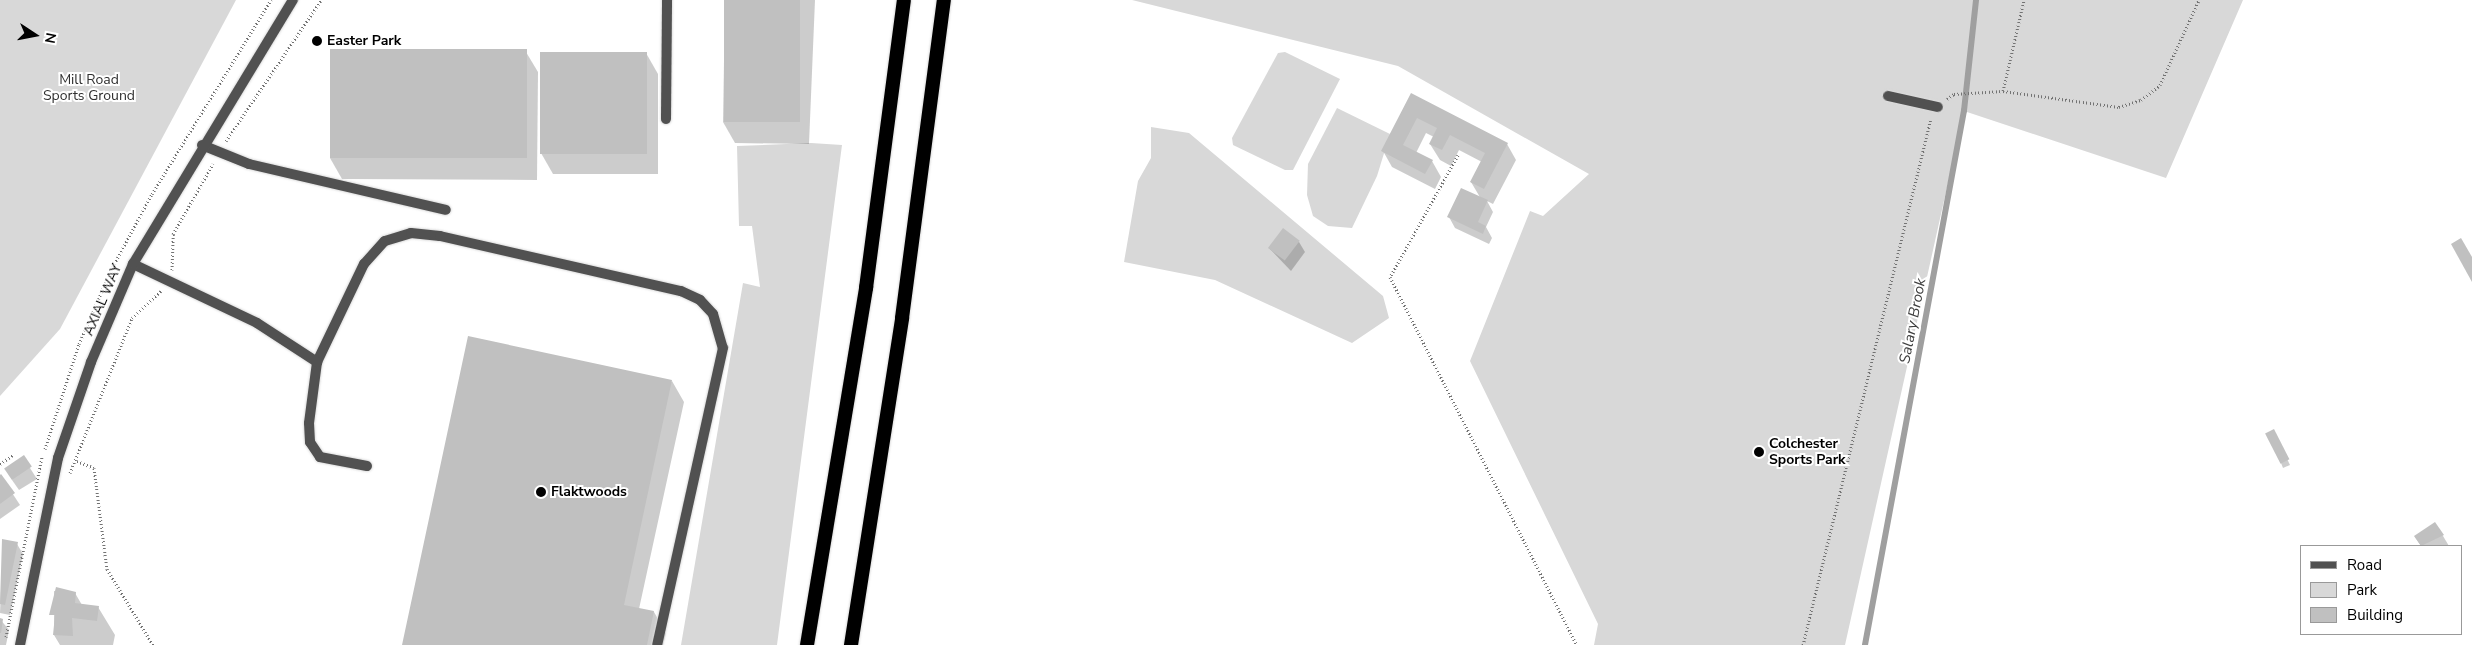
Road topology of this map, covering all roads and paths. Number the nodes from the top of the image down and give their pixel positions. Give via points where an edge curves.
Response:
1 (293, 0) edge
2 (321, 0) edge
3 (667, 0) edge
4 (904, 0) edge
5 (944, 0) edge
6 (2024, 0) edge
7 (2199, 0) edge
8 (2003, 91) junction
9 (1888, 96) dead end
10 (1938, 107) junction
11 (666, 119) dead end
12 (202, 145) junction
13 (219, 154) junction
14 (1458, 155) dead end
15 (446, 210) dead end
16 (133, 264) junction
17 (166, 280) junction
18 (317, 362) junction
19 (13, 455) dead end
20 (77, 461) junction
21 (0, 464) edge
22 (367, 466) dead end
23 (68, 482) dead end
24 (20, 645) edge
25 (153, 645) edge
26 (656, 645) edge
27 (807, 645) edge
28 (851, 645) edge
29 (1577, 645) edge
30 (1803, 645) edge

1 - 12 street, AXIAL WAY
2 - 13 path
3 - 11 street
4 - 27 highway via 866,288
5 - 28 highway via 902,318
6 - 8 path
7 - 8 path via 2160,85 2141,100 2120,107
8 - 10 path via 1954,94
9 - 10 street
10 - 30 path via 1932,111
12 - 13 street
12 - 16 street, AXIAL WAY
13 - 15 street
13 - 17 path via 172,234 170,251 175,264
14 - 29 path via 1390,277
16 - 17 street
16 - 24 street, AXIAL WAY via 91,362 58,458
17 - 18 street via 257,324
17 - 20 path via 158,297 142,305 132,318
18 - 22 street via 310,442 320,457
18 - 26 street via 364,264 385,242 411,233 493,246 700,300 713,314 723,348
19 - 21 path
20 - 23 path
20 - 25 path via 94,468 108,569

